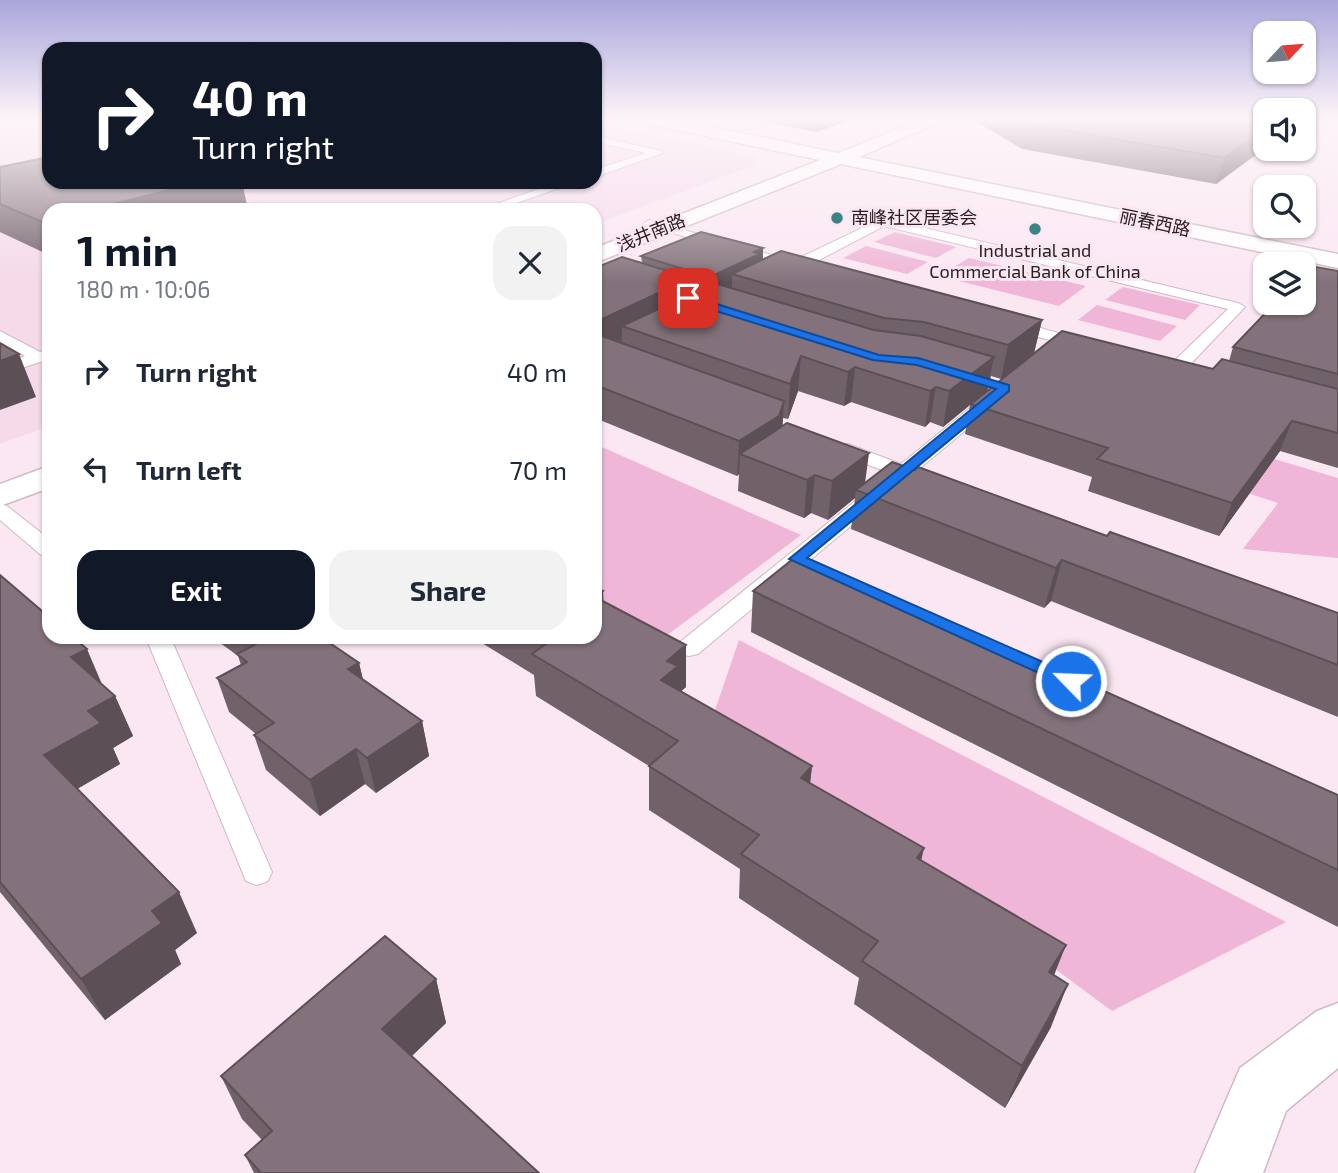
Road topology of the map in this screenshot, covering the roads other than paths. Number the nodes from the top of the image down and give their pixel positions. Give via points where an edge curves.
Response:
1 (791, 173) edge
2 (920, 173) edge
3 (928, 173) edge
4 (549, 189) edge
5 (506, 203) edge
6 (656, 226) junction
7 (602, 243) edge
8 (1338, 252) edge
9 (602, 253) edge
10 (1338, 261) edge
11 (795, 265) junction
12 (822, 272) edge
13 (771, 277) edge
14 (997, 321) edge
15 (0, 336) edge
16 (1065, 339) junction
17 (1101, 349) edge
18 (42, 356) edge
19 (42, 356) edge
20 (1045, 356) edge
21 (0, 370) edge
22 (1175, 370) edge
23 (993, 384) edge
24 (825, 442) edge
25 (42, 461) edge
26 (904, 471) junction
27 (0, 477) edge
28 (42, 479) edge
29 (942, 486) edge
30 (0, 496) edge
31 (0, 510) edge
32 (42, 544) edge
33 (796, 559) junction
34 (822, 571) edge
35 (161, 644) edge
36 (689, 648) dead end
37 (257, 872) dead end
38 (1338, 1031) edge
39 (1229, 1173) edge

1 - 6 main road, 浅井南路
2 - 10 main road, 丽春西路
3 - 8 main road, 丽春西路
4 - 5 lane
6 - 7 main road, 浅井南路
6 - 9 main road, 浅井南路
6 - 11 lane
11 - 12 lane
11 - 13 lane
11 - 22 lane via 883,222 1238,307
14 - 16 lane
15 - 18 lane
16 - 17 lane
16 - 20 lane
19 - 21 lane
23 - 26 lane via 1005,388
24 - 26 lane
25 - 27 main road
26 - 29 lane
26 - 33 lane
28 - 30 main road
31 - 32 lane
33 - 34 lane
33 - 36 lane
35 - 37 lane
38 - 39 main road via 1262,1090

